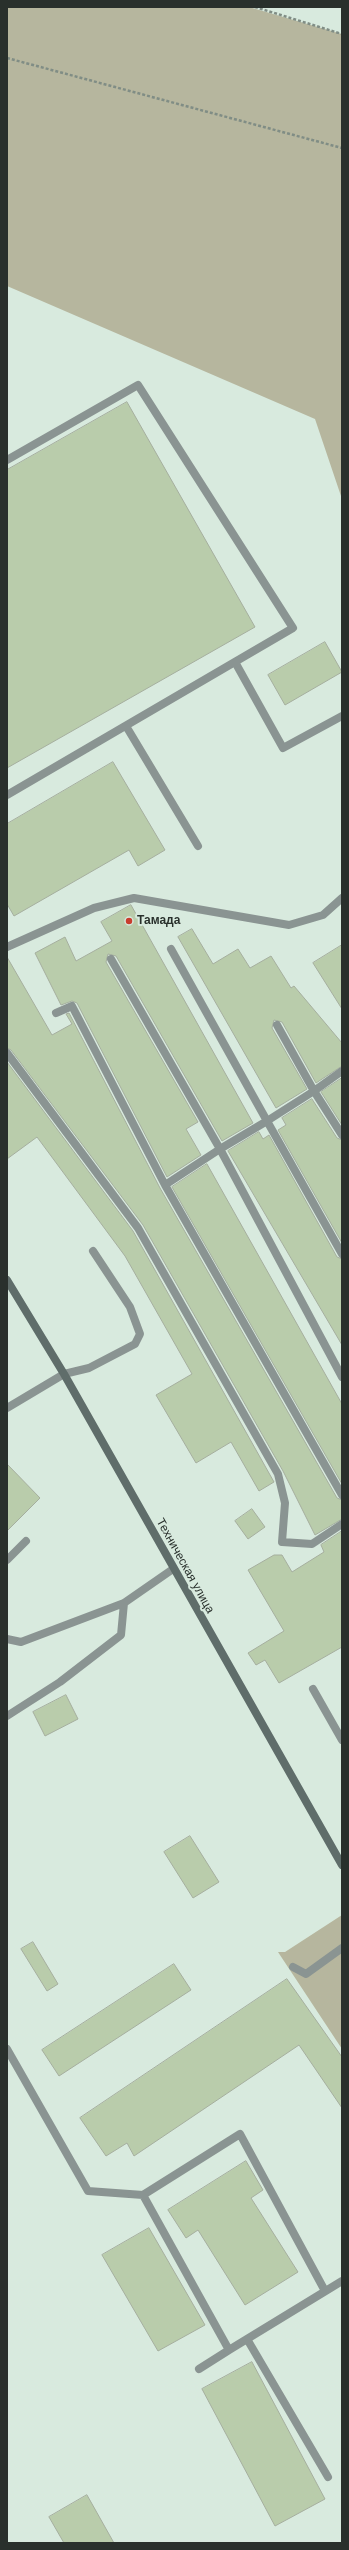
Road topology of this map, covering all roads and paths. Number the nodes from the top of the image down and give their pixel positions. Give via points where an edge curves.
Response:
1 (255, 7) edge
2 (342, 34) edge
3 (7, 58) edge
4 (342, 148) edge
5 (7, 460) edge
6 (235, 662) junction
7 (342, 716) edge
8 (126, 726) junction
9 (7, 795) edge
10 (198, 846) dead end
11 (342, 898) edge
12 (7, 946) edge
13 (171, 950) dead end
14 (111, 959) dead end
15 (56, 1013) dead end
16 (277, 1025) dead end
17 (7, 1053) edge
18 (342, 1071) edge
19 (314, 1091) junction
20 (267, 1121) junction
21 (342, 1135) edge
22 (220, 1149) junction
23 (165, 1185) junction
24 (93, 1251) dead end
25 (342, 1254) edge
26 (7, 1280) edge
27 (64, 1374) junction
28 (342, 1378) edge
29 (7, 1408) edge
30 (342, 1495) edge
31 (342, 1524) edge
32 (26, 1542) dead end
33 (7, 1560) edge
34 (173, 1569) junction
35 (124, 1603) junction
36 (7, 1639) edge
37 (313, 1689) dead end
38 (7, 1716) edge
39 (342, 1740) edge
40 (342, 1865) edge
41 (342, 1948) edge
42 (293, 1967) dead end
43 (7, 2048) edge
44 (144, 2195) junction
45 (342, 2281) edge
46 (325, 2291) junction
47 (246, 2339) junction
48 (229, 2350) junction
49 (199, 2369) dead end
50 (328, 2477) dead end

1 - 2 path
3 - 4 path
5 - 6 lane via 138,385 293,628
6 - 7 lane via 283,748
6 - 8 lane
8 - 9 lane
8 - 10 lane
11 - 12 lane via 323,915 289,925 134,898 94,908
13 - 20 lane
14 - 22 lane
15 - 23 lane via 72,1006
16 - 19 lane
17 - 31 lane via 138,1228 278,1474 285,1503 282,1542 312,1544
18 - 19 lane
19 - 20 lane
19 - 21 lane
20 - 22 lane
20 - 25 lane
22 - 23 lane
22 - 28 lane
23 - 30 lane
24 - 27 lane via 130,1307 140,1334 135,1344 89,1368
26 - 27 street, Техническая улица
27 - 29 lane
27 - 34 street, Техническая улица
32 - 33 lane
34 - 35 lane
34 - 40 street, Техническая улица
35 - 36 lane via 22,1642
35 - 38 lane via 121,1635 60,1682
37 - 39 lane
41 - 42 lane via 306,1974
43 - 44 lane via 88,2191
44 - 46 lane via 240,2134
44 - 48 lane
45 - 46 lane
46 - 47 lane
47 - 48 lane
47 - 50 lane
48 - 49 lane

